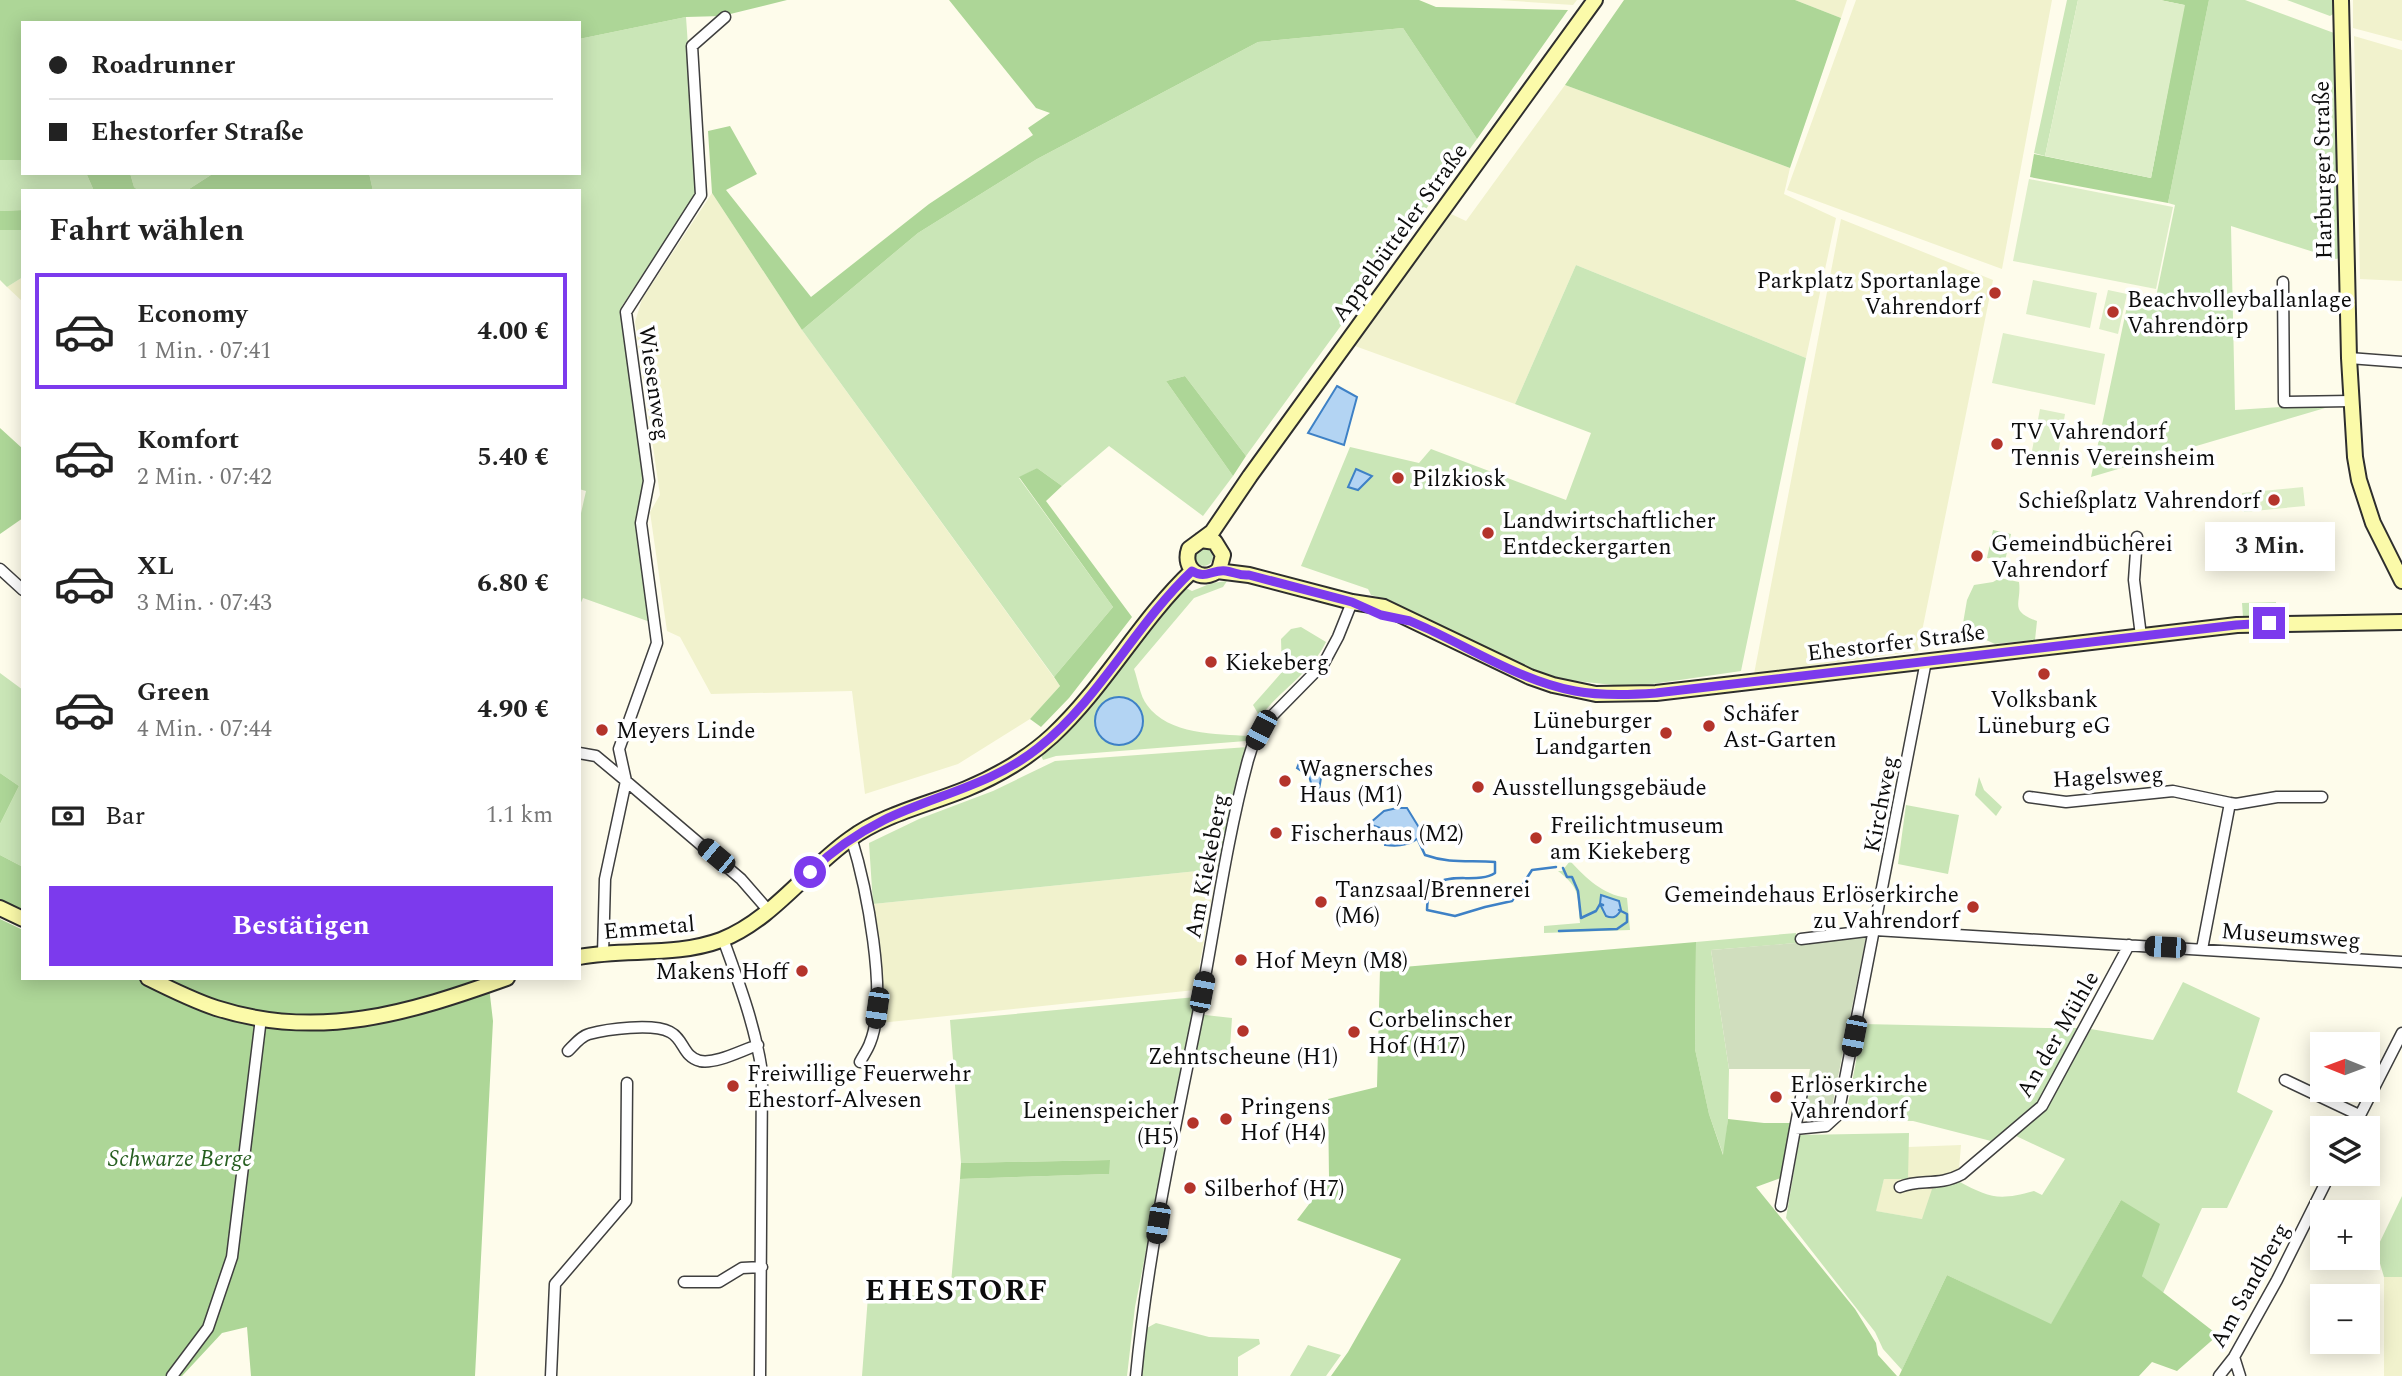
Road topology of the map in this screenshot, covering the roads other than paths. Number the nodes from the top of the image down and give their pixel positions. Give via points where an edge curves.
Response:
1 (1595, 0) edge
2 (2341, 0) edge
3 (725, 17) dead end
4 (2283, 282) dead end
5 (2349, 358) junction
6 (2402, 362) edge
7 (2351, 401) junction
8 (1240, 490) junction
9 (2137, 537) dead end
10 (1201, 540) junction
11 (1222, 552) junction
12 (0, 569) edge
13 (1192, 571) junction
14 (1217, 571) junction
15 (1249, 575) junction
16 (2402, 582) edge
17 (21, 588) edge
18 (1352, 602) junction
19 (2402, 622) edge
20 (2141, 636) junction
21 (1926, 661) junction
22 (581, 753) edge
23 (626, 781) junction
24 (2029, 797) dead end
25 (2322, 797) dead end
26 (2230, 803) junction
27 (852, 837) junction
28 (0, 908) edge
29 (768, 910) junction
30 (21, 918) edge
31 (1875, 930) junction
32 (723, 939) junction
33 (1801, 939) dead end
34 (2129, 945) junction
35 (2202, 949) junction
36 (603, 954) junction
37 (581, 957) edge
38 (2402, 962) edge
39 (153, 980) edge
40 (501, 980) edge
41 (261, 1018) junction
42 (2402, 1033) edge
43 (758, 1045) junction
44 (568, 1051) dead end
45 (860, 1062) dead end
46 (2286, 1080) dead end
47 (627, 1083) dead end
48 (1802, 1087) dead end
49 (2359, 1115) joint
50 (1795, 1129) junction
51 (2324, 1186) edge
52 (1900, 1187) dead end
53 (1781, 1206) dead end
54 (761, 1267) junction
55 (684, 1282) dead end
56 (2234, 1357) junction
57 (172, 1376) edge
58 (551, 1376) edge
59 (760, 1376) edge
60 (1136, 1376) edge
61 (2219, 1376) edge
62 (2240, 1376) edge

1 - 8 main road, Appelbütteler Straße
2 - 5 main road, Harburger Straße
3 - 23 street, Wiesenweg via 692,46 701,195 626,312 649,481 641,523 657,643 619,749
4 - 7 street via 2284,402
5 - 6 street
5 - 7 main road, Harburger Straße
7 - 16 main road, Harburger Straße via 2355,457 2365,502
8 - 10 main road, Appelbütteler Straße via 1212,532
8 - 11 main road, Appelbütteler Straße via 1221,534
9 - 20 street via 2134,580
10 - 11 main road via 1211,540
10 - 13 main road via 1188,551
11 - 14 main road
11 - 15 main road, Ehestorfer Straße
12 - 17 street
13 - 14 main road via 1204,576
13 - 27 main road via 1087,699 1038,748 982,782
14 - 15 main road, Ehestorfer Straße
15 - 18 main road, Ehestorfer Straße
18 - 21 main road, Ehestorfer Straße via 1384,607 1530,677 1596,694 1656,693
18 - 60 street, Am Kiekeberg via 1324,663 1268,720 1248,760 1159,1216
19 - 20 main road, Ehestorfer Straße via 2251,624
20 - 21 main road, Ehestorfer Straße
21 - 31 street, Kirchweg
22 - 23 street via 596,756
23 - 29 street via 741,879
23 - 36 street via 605,879
24 - 26 street, Hagelsweg via 2066,802 2173,791
25 - 26 street, Hagelsweg
26 - 35 street
27 - 29 main road
27 - 45 street via 876,969 874,1027
28 - 30 main road
29 - 32 main road
31 - 33 street, Museumsweg
31 - 34 street, Museumsweg
31 - 50 street, Kirchweg via 1838,1115 1826,1126
32 - 36 main road, Emmetal via 666,951
32 - 43 street
34 - 35 street, Museumsweg
34 - 52 street, An der Mühle via 2042,1106 1950,1181
35 - 38 street, Museumsweg
36 - 37 main road, Emmetal
39 - 41 main road via 217,1008
40 - 41 main road via 441,1001 357,1021 324,1024
41 - 57 street via 232,1258 208,1328
42 - 49 street
43 - 44 street via 705,1062 687,1054 672,1032 628,1028 586,1034
43 - 54 street via 762,1072
46 - 49 street
47 - 58 street via 626,1201 555,1283
48 - 50 street
50 - 53 street
51 - 56 street, Am Sandberg
54 - 55 street via 742,1268 719,1282
54 - 59 street
56 - 61 street, Am Sandberg
56 - 62 street

